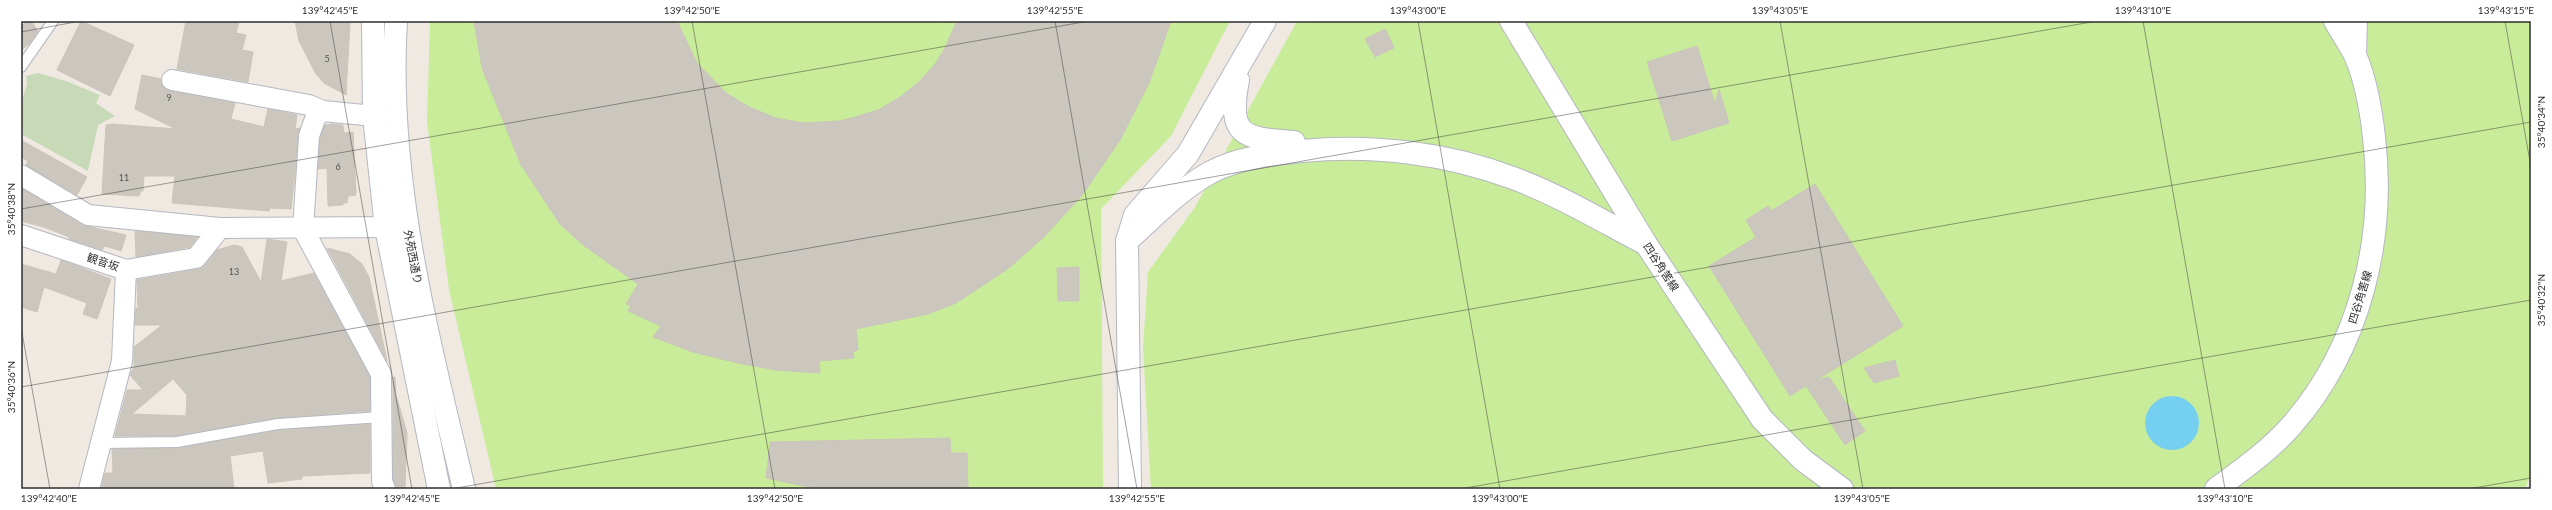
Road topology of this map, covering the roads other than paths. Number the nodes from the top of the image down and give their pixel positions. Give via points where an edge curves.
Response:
1 (53, 21) edge
2 (373, 21) edge
3 (396, 21) edge
4 (1265, 21) edge
5 (1511, 21) edge
6 (2335, 21) edge
7 (2356, 21) edge
8 (2355, 55) junction
9 (1241, 66) junction
10 (21, 67) edge
11 (172, 80) dead end
12 (322, 110) junction
13 (374, 116) junction
14 (1361, 148) junction
15 (21, 175) edge
16 (407, 227) junction
17 (220, 228) junction
18 (386, 228) junction
19 (304, 229) junction
20 (21, 234) edge
21 (1127, 241) junction
22 (1646, 244) junction
23 (126, 270) junction
24 (382, 417) junction
25 (101, 443) junction
26 (89, 489) edge
27 (384, 489) edge
28 (439, 489) edge
29 (464, 489) edge
30 (1130, 489) edge
31 (1842, 489) edge
32 (2216, 489) edge

1 - 10 lane
2 - 13 main road, 外苑西通り
3 - 16 main road, 外苑西通り via 394,46 400,169
4 - 9 main road
5 - 22 main road, 四谷角筈線
6 - 8 main road, 四谷角筈線
7 - 8 main road, 四谷角筈線
8 - 32 main road, 四谷角筈線 via 2372,120 2378,187 2377,221 2371,257 2354,318 2330,372 2292,425 2261,457
9 - 14 main road via 1234,113 1236,122 1246,134 1264,140
9 - 21 main road via 1188,154 1135,215
11 - 12 street via 309,105
12 - 13 street
12 - 19 street via 316,116 309,136
13 - 18 main road, 外苑西通り
14 - 21 main road via 1292,152 1230,163 1187,188
14 - 22 main road via 1434,156 1513,178 1558,198
15 - 17 street via 88,215
16 - 18 street
16 - 29 main road, 外苑西通り
17 - 19 street
17 - 23 street, 観音坂 via 196,258
18 - 19 street
18 - 28 main road, 外苑西通り
19 - 24 street via 381,374
20 - 23 street, 観音坂
21 - 30 main road
22 - 31 main road, 四谷角筈線 via 1762,419 1803,460
23 - 25 street via 122,361
24 - 25 lane via 278,424 177,442
24 - 27 street
25 - 26 street

